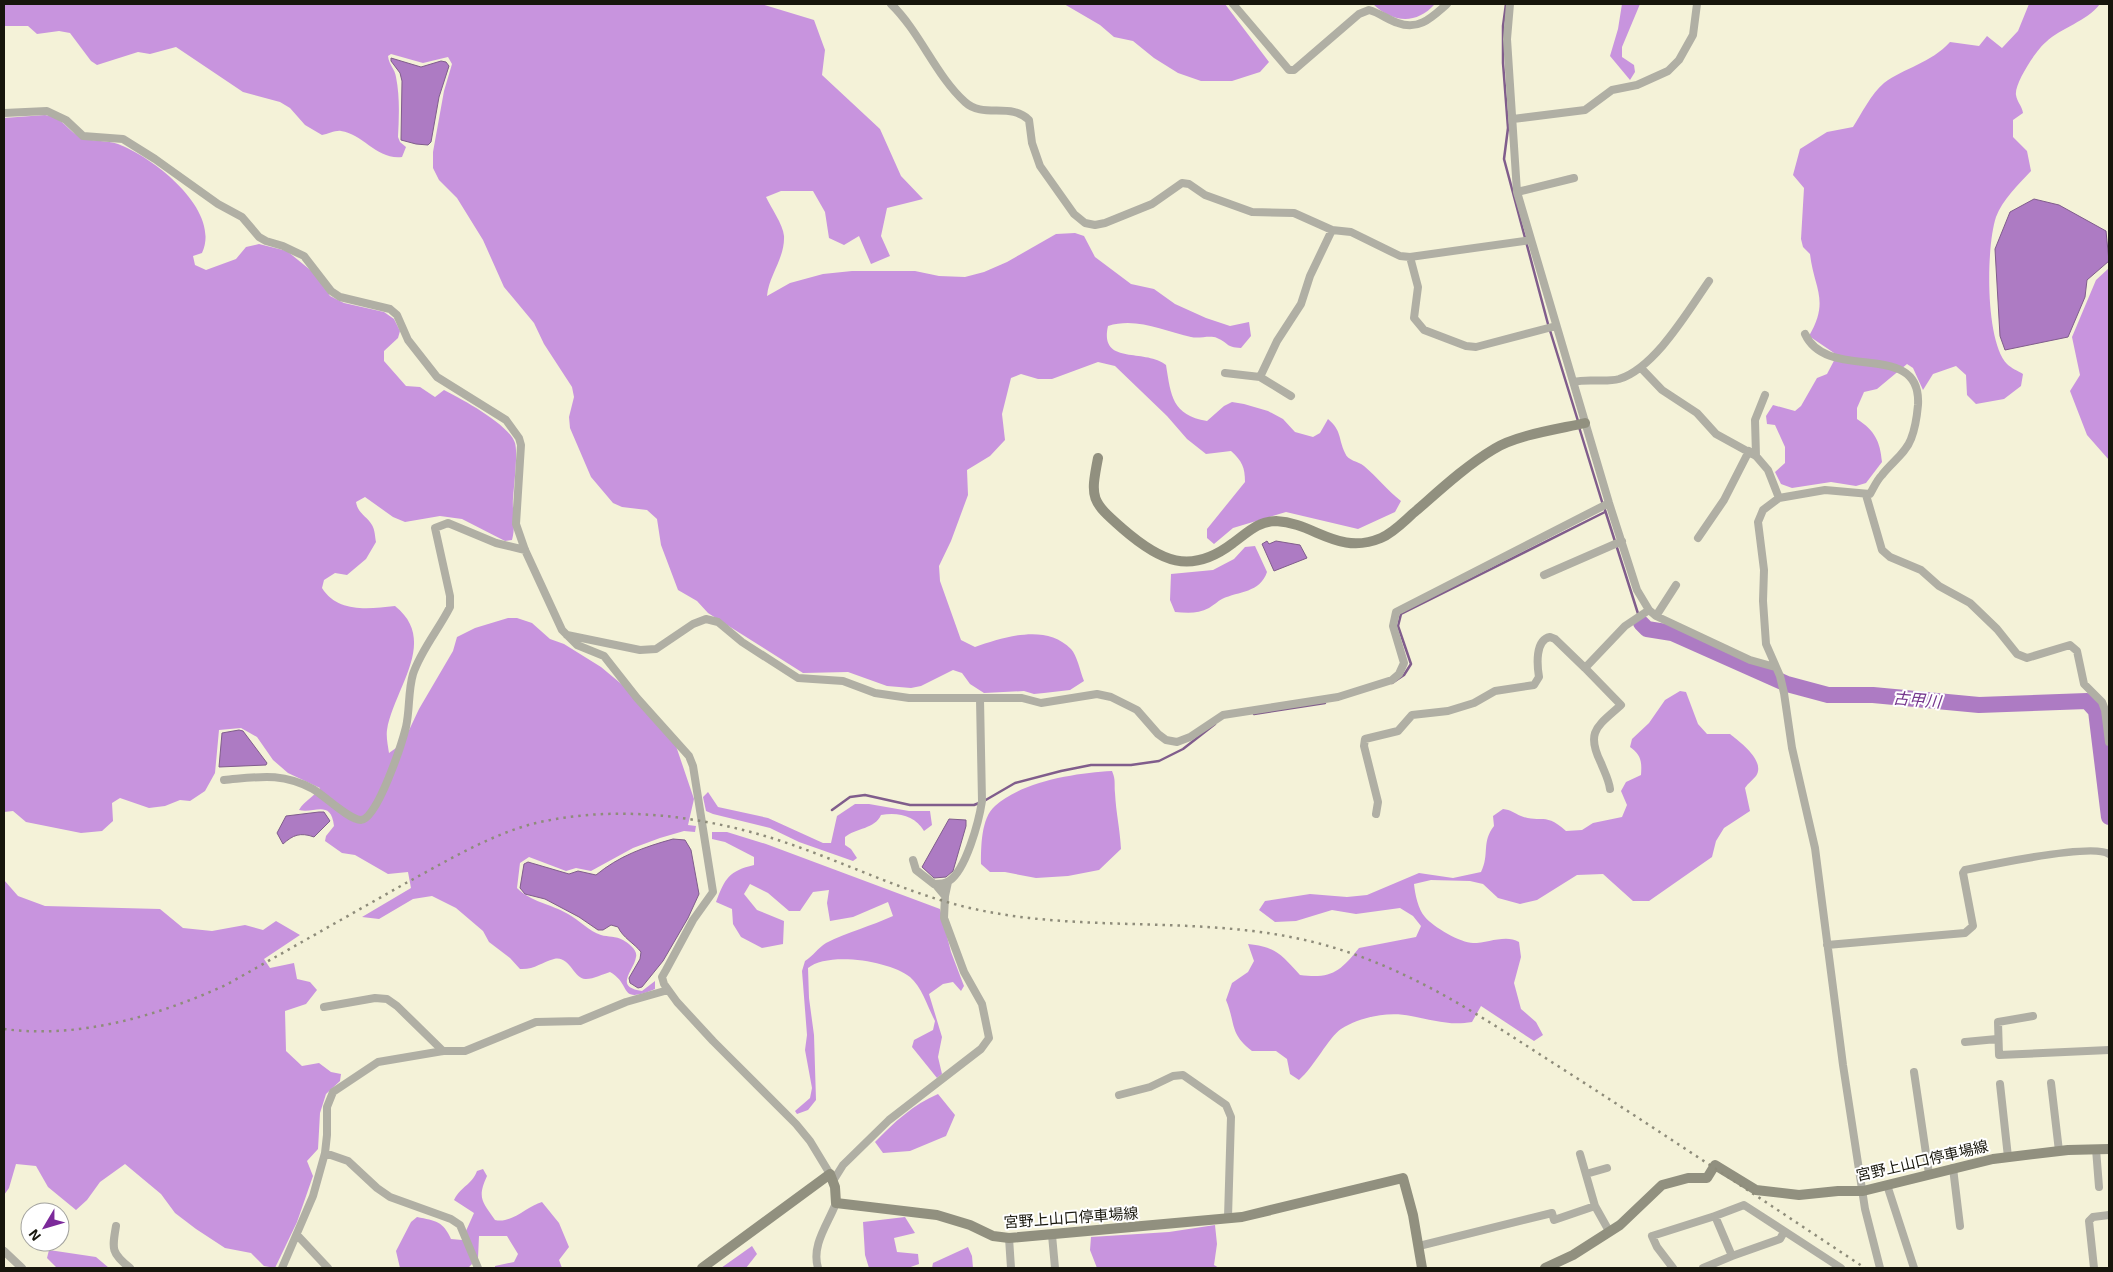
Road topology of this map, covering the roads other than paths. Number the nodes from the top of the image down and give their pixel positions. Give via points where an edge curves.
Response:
1 (892, 4) edge
2 (1233, 4) edge
3 (1447, 4) edge
4 (1510, 4) edge
5 (1697, 4) edge
6 (4, 114) edge
7 (1513, 119) junction
8 (1574, 178) dead end
9 (1517, 192) junction
10 (1332, 230) junction
11 (1530, 240) junction
12 (1410, 257) junction
13 (1709, 281) dead end
14 (1556, 326) junction
15 (1805, 334) dead end
16 (1641, 368) junction
17 (1225, 373) dead end
18 (1260, 377) junction
19 (1574, 382) junction
20 (1765, 395) dead end
21 (1290, 396) dead end
22 (1585, 423) junction
23 (1753, 454) junction
24 (1098, 458) dead end
25 (1866, 495) junction
26 (1779, 498) junction
27 (1609, 503) junction
28 (1698, 538) dead end
29 (1622, 541) junction
30 (525, 550) junction
31 (1544, 575) dead end
32 (1676, 585) dead end
33 (1648, 610) junction
34 (1656, 616) junction
35 (566, 635) junction
36 (1775, 667) junction
37 (1585, 668) junction
38 (980, 699) junction
39 (2109, 742) edge
40 (224, 780) dead end
41 (1610, 788) dead end
42 (1376, 814) dead end
43 (2109, 854) edge
44 (913, 860) dead end
45 (948, 882) junction
46 (934, 884) junction
47 (945, 896) junction
48 (1827, 945) junction
49 (668, 990) junction
50 (324, 1007) dead end
51 (2033, 1016) dead end
52 (1997, 1039) junction
53 (1965, 1042) dead end
54 (2109, 1050) edge
55 (443, 1051) junction
56 (1914, 1072) dead end
57 (2051, 1082) dead end
58 (2000, 1084) dead end
59 (1119, 1095) dead end
60 (2096, 1149) junction
61 (2109, 1149) edge
62 (2059, 1151) junction
63 (325, 1153) junction
64 (1580, 1154) dead end
65 (2008, 1157) junction
66 (1607, 1168) dead end
67 (1953, 1168) junction
68 (1586, 1174) junction
69 (1928, 1174) junction
70 (832, 1178) junction
71 (1887, 1185) junction
72 (2099, 1187) dead end
73 (1863, 1191) junction
74 (836, 1203) junction
75 (1595, 1206) junction
76 (2109, 1215) edge
77 (1715, 1216) junction
78 (1228, 1217) junction
79 (116, 1226) dead end
80 (1960, 1226) dead end
81 (1609, 1231) junction
82 (1784, 1232) junction
83 (1052, 1235) junction
84 (1467, 1235) junction
85 (298, 1236) junction
86 (1009, 1238) junction
87 (1469, 1244) dead end
88 (1419, 1246) junction
89 (4, 1251) edge
90 (1732, 1256) junction
91 (22, 1268) edge
92 (130, 1268) edge
93 (282, 1268) edge
94 (328, 1268) edge
95 (478, 1268) edge
96 (702, 1268) edge
97 (818, 1268) edge
98 (1011, 1268) edge
99 (1055, 1268) edge
100 (1422, 1268) edge
101 (1546, 1268) edge
102 (1673, 1268) edge
103 (1703, 1268) edge
104 (1841, 1268) edge
105 (1880, 1268) edge
106 (1914, 1268) edge
107 (2094, 1268) edge

1 - 10 street via 966,103 979,109 1013,110 1029,120 1040,166 1074,214 1085,222 1104,223 1152,204 1182,183 1205,196 1252,212 1294,213
2 - 3 street via 1284,64 1294,70 1359,14 1369,10 1398,23 1419,25 1430,20
4 - 7 street via 1507,39
5 - 7 street via 1693,35 1679,60 1668,71 1638,85 1612,90 1585,110
6 - 30 street via 47,111 66,120 82,136 123,139 242,217 259,237 304,256 331,291 390,309 436,378 506,420 519,438 516,524
7 - 9 street
8 - 9 street
9 - 11 street
10 - 12 street via 1351,232 1400,256
10 - 18 street via 1301,304 1280,336
11 - 12 street
11 - 14 street
12 - 14 street via 1418,287 1414,318 1424,330 1476,347
13 - 16 street via 1666,342
14 - 19 street
15 - 25 street via 1816,347 1836,358 1899,367 1909,376 1918,393 1911,440
16 - 19 street via 1619,379
16 - 23 street via 1662,390 1697,413 1716,434
17 - 18 street
18 - 21 street
19 - 22 street
20 - 23 street via 1755,420
22 - 24 main road via 1496,447 1382,538 1360,544 1333,541 1274,521 1254,527 1212,558 1180,562 1144,546 1100,508 1092,490
22 - 27 street
23 - 26 street via 1768,470
23 - 28 street
25 - 26 street via 1825,490
25 - 39 street via 1882,550 1970,603 2017,654 2027,658 2070,645 2077,651 2084,684 2102,702 2105,710
26 - 36 street via 1763,510 1758,522 1764,570 1766,644
27 - 29 street
27 - 38 street via 1396,612 1393,626 1404,663 1399,674 1392,680 1358,691 1223,715 1177,742 1158,734 1137,710 1098,694 1041,703 1022,698
29 - 31 street
29 - 33 street via 1637,590
30 - 35 street
30 - 40 street via 496,543 448,523 435,528 450,607 413,674 400,749 368,818 352,818 313,789 278,776
32 - 34 street
33 - 34 street
33 - 37 street via 1625,626
34 - 36 street via 1750,660
35 - 38 street via 640,650 656,649 706,619 718,622 742,642 798,678 843,681 875,692 909,698
35 - 49 street via 577,645 604,656 689,756 693,766 713,892 693,920 662,977
36 - 48 street via 1784,693 1792,748 1815,848
37 - 41 street via 1620,704 1594,734 1593,745
37 - 42 street via 1555,639 1546,638 1541,643 1537,660 1539,678 1534,685 1495,691 1448,712 1412,715 1398,731 1365,739 1378,802
38 - 45 street via 982,801 960,870
43 - 48 street via 2102,850 2060,854 1965,870 1973,926 1965,933
44 - 46 street via 916,870
45 - 46 street
45 - 47 street
46 - 47 street
47 - 70 street via 944,918 964,972 984,1012 989,1038 981,1049 889,1120
48 - 73 street
49 - 55 street via 626,1002 580,1021 536,1022 466,1051
49 - 70 street via 713,1042 796,1124
50 - 55 street via 375,998 387,1000
51 - 52 street via 1998,1022
52 - 53 street
52 - 54 street via 2000,1055
55 - 63 street via 378,1062 334,1092 327,1106
56 - 69 street
57 - 62 street
58 - 65 street
59 - 78 street via 1183,1075 1226,1105 1231,1117
60 - 61 main road, 宮野上山口停車場線
60 - 62 main road, 宮野上山口停車場線
60 - 72 street
62 - 65 main road, 宮野上山口停車場線
63 - 85 street
63 - 95 street via 348,1161 390,1197 451,1218 460,1225
64 - 68 street
65 - 67 main road, 宮野上山口停車場線
66 - 68 street
67 - 69 main road, 宮野上山口停車場線
67 - 80 street
68 - 75 street
69 - 71 main road, 宮野上山口停車場線
70 - 74 main road
70 - 96 main road
71 - 73 main road, 宮野上山口停車場線
71 - 106 street
73 - 81 main road, 宮野上山口停車場線 via 1799,1195 1756,1190 1715,1165 1706,1178 1688,1178 1662,1185 1637,1211
73 - 105 street
74 - 86 main road, 宮野上山口停車場線 via 938,1215 970,1224 993,1236
74 - 97 street via 820,1236 816,1252
75 - 81 street
75 - 84 street via 1554,1220 1552,1213
76 - 107 street via 2093,1217 2089,1221
77 - 82 street via 1744,1205
77 - 90 street
77 - 102 street via 1652,1236
78 - 83 main road, 宮野上山口停車場線
78 - 88 main road, 宮野上山口停車場線 via 1279,1209 1403,1178
79 - 92 street via 112,1247 118,1258
81 - 101 main road, 宮野上山口停車場線 via 1587,1247
82 - 90 street via 1780,1239
82 - 104 street
83 - 86 main road, 宮野上山口停車場線
83 - 99 street
84 - 87 street
84 - 88 street
85 - 93 street
85 - 94 street
86 - 98 street
88 - 100 main road, 宮野上山口停車場線
89 - 91 street
90 - 103 street

